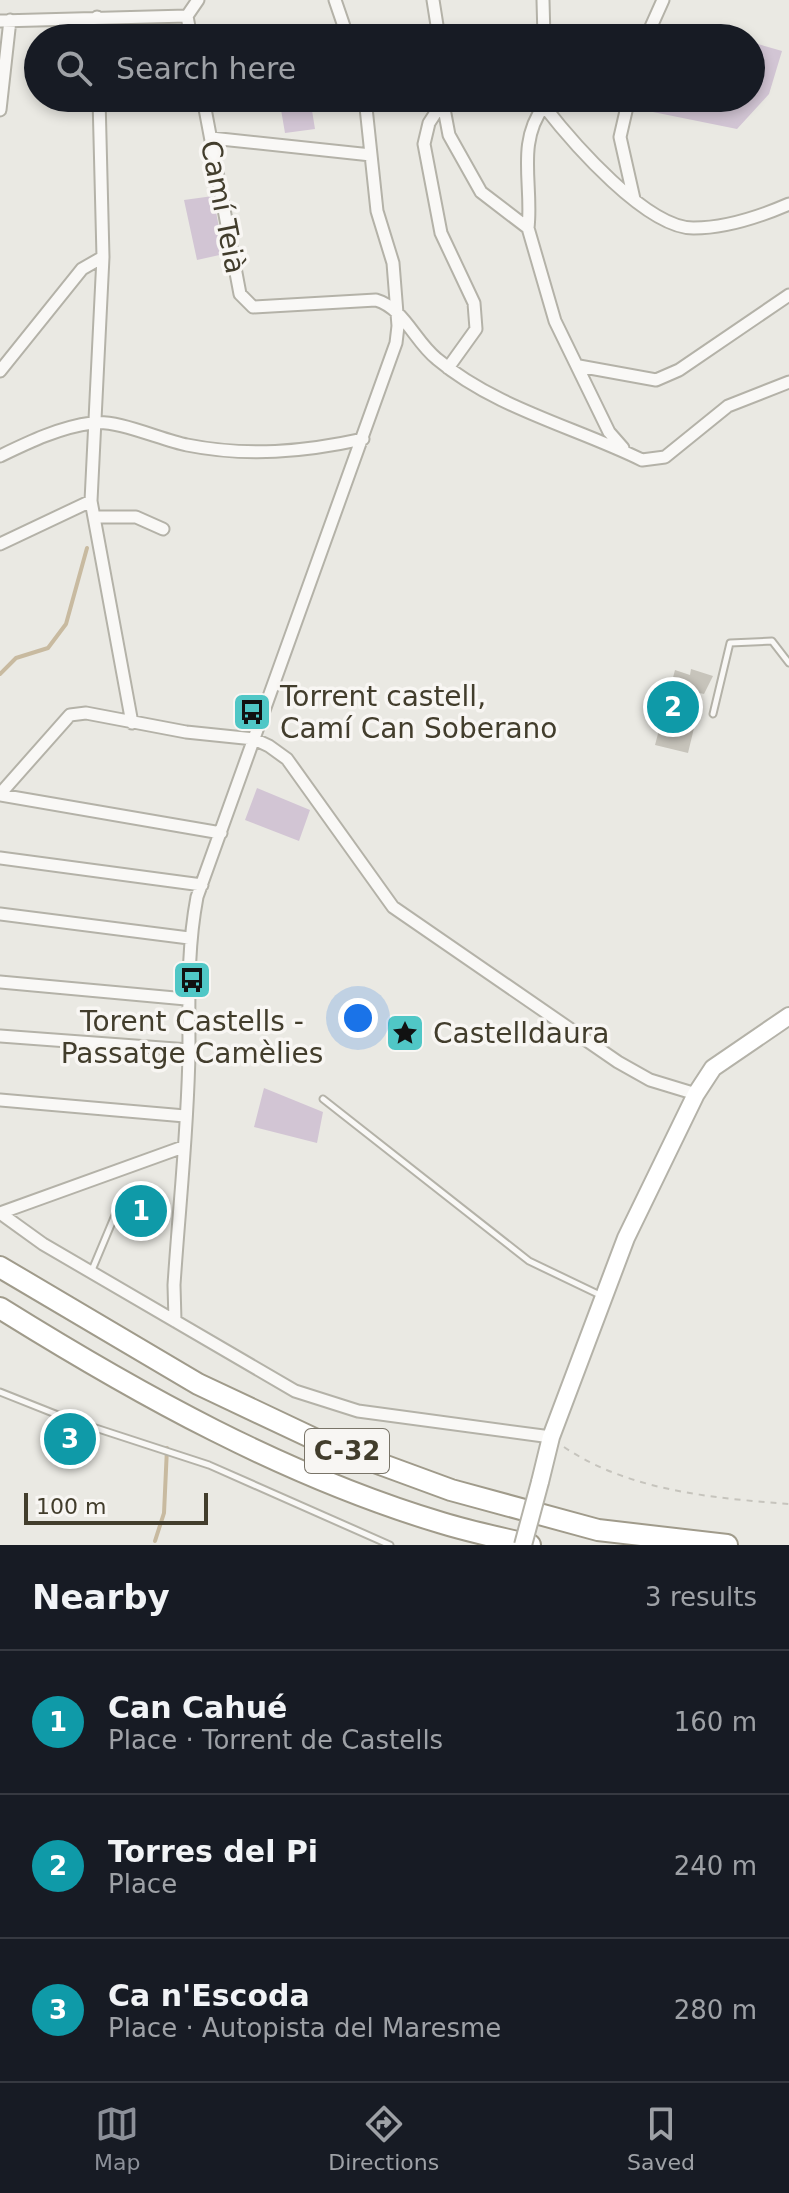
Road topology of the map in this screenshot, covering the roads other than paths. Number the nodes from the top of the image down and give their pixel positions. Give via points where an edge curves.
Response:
1 (198, 0) edge
2 (335, 0) edge
3 (433, 0) edge
4 (543, 0) edge
5 (663, 0) edge
6 (187, 16) junction
7 (97, 17) junction
8 (5, 20) edge
9 (97, 24) edge
10 (188, 24) edge
11 (343, 24) edge
12 (437, 24) edge
13 (544, 24) edge
14 (652, 24) edge
15 (0, 110) edge
16 (99, 112) edge
17 (206, 112) edge
18 (366, 112) edge
19 (435, 112) edge
20 (444, 112) edge
21 (538, 112) edge
22 (551, 112) edge
23 (626, 112) edge
24 (211, 138) junction
25 (371, 155) junction
26 (634, 199) junction
27 (789, 204) edge
28 (528, 228) junction
29 (103, 257) junction
30 (789, 295) edge
31 (396, 311) junction
32 (579, 366) junction
33 (448, 368) junction
34 (0, 371) edge
35 (789, 382) edge
36 (95, 422) junction
37 (363, 439) junction
38 (627, 452) junction
39 (0, 456) edge
40 (91, 501) junction
41 (95, 517) junction
42 (163, 529) dead end
43 (0, 544) edge
44 (789, 663) edge
45 (713, 714) dead end
46 (132, 723) junction
47 (254, 739) junction
48 (0, 795) edge
49 (221, 833) junction
50 (0, 858) edge
51 (202, 885) junction
52 (0, 914) edge
53 (189, 938) junction
54 (0, 982) edge
55 (186, 999) junction
56 (789, 1016) edge
57 (0, 1036) edge
58 (189, 1050) junction
59 (696, 1094) junction
60 (323, 1099) dead end
61 (0, 1100) edge
62 (185, 1116) junction
63 (183, 1147) junction
64 (118, 1208) dead end
65 (0, 1213) edge
66 (0, 1267) edge
67 (92, 1272) junction
68 (603, 1296) junction
69 (0, 1308) edge
70 (175, 1321) junction
71 (0, 1392) edge
72 (551, 1437) junction
73 (390, 1545) edge
74 (523, 1545) edge
75 (530, 1545) edge
76 (727, 1545) edge

1 - 6 street
2 - 11 street
3 - 12 street
4 - 13 street
5 - 14 street
6 - 7 street
6 - 10 street
7 - 8 street
7 - 9 street
8 - 15 street
16 - 29 street
17 - 24 street, Camí Teià
18 - 25 street
19 - 33 street via 424,144 441,233 474,303 476,329
20 - 28 street via 449,135 481,192
21 - 28 street via 528,140
22 - 26 street via 564,132
23 - 26 street via 620,137
24 - 25 street
24 - 31 street, Camí Teià via 240,294 246,302 253,307 376,300
25 - 31 street via 377,211 393,263
26 - 27 street via 662,220 692,229 750,220
28 - 32 street via 555,321
29 - 34 street via 82,269
29 - 36 street
30 - 32 street via 656,380
31 - 33 street via 417,340
31 - 37 street via 396,343
32 - 38 street via 609,432
33 - 38 street via 511,403
35 - 38 street via 728,406 665,457 642,460
36 - 37 street via 187,445 250,453 313,450
36 - 39 street via 45,435
36 - 40 street
37 - 47 street
40 - 41 street
40 - 43 street
41 - 42 street via 136,517
41 - 46 street
44 - 45 lane via 772,641 730,643
46 - 47 street
46 - 48 street via 86,713 70,715
47 - 49 street
47 - 59 street via 287,759 393,907 618,1062 650,1080
48 - 49 street
49 - 51 street
50 - 51 street
51 - 53 street
52 - 53 street
53 - 55 street
54 - 55 street
55 - 58 street
56 - 59 street via 713,1068
57 - 58 street
58 - 62 street
59 - 68 street
60 - 68 lane via 529,1261
61 - 62 street
62 - 63 street
63 - 65 street
63 - 70 street
64 - 67 lane
65 - 67 street
66 - 76 highway, C-32 via 198,1384 323,1443 451,1490 598,1530
67 - 70 street
68 - 72 street
69 - 75 highway, C-32 via 180,1413 306,1473 441,1523
70 - 72 street via 295,1391 358,1411
71 - 73 lane via 209,1465
72 - 74 street, bridge

